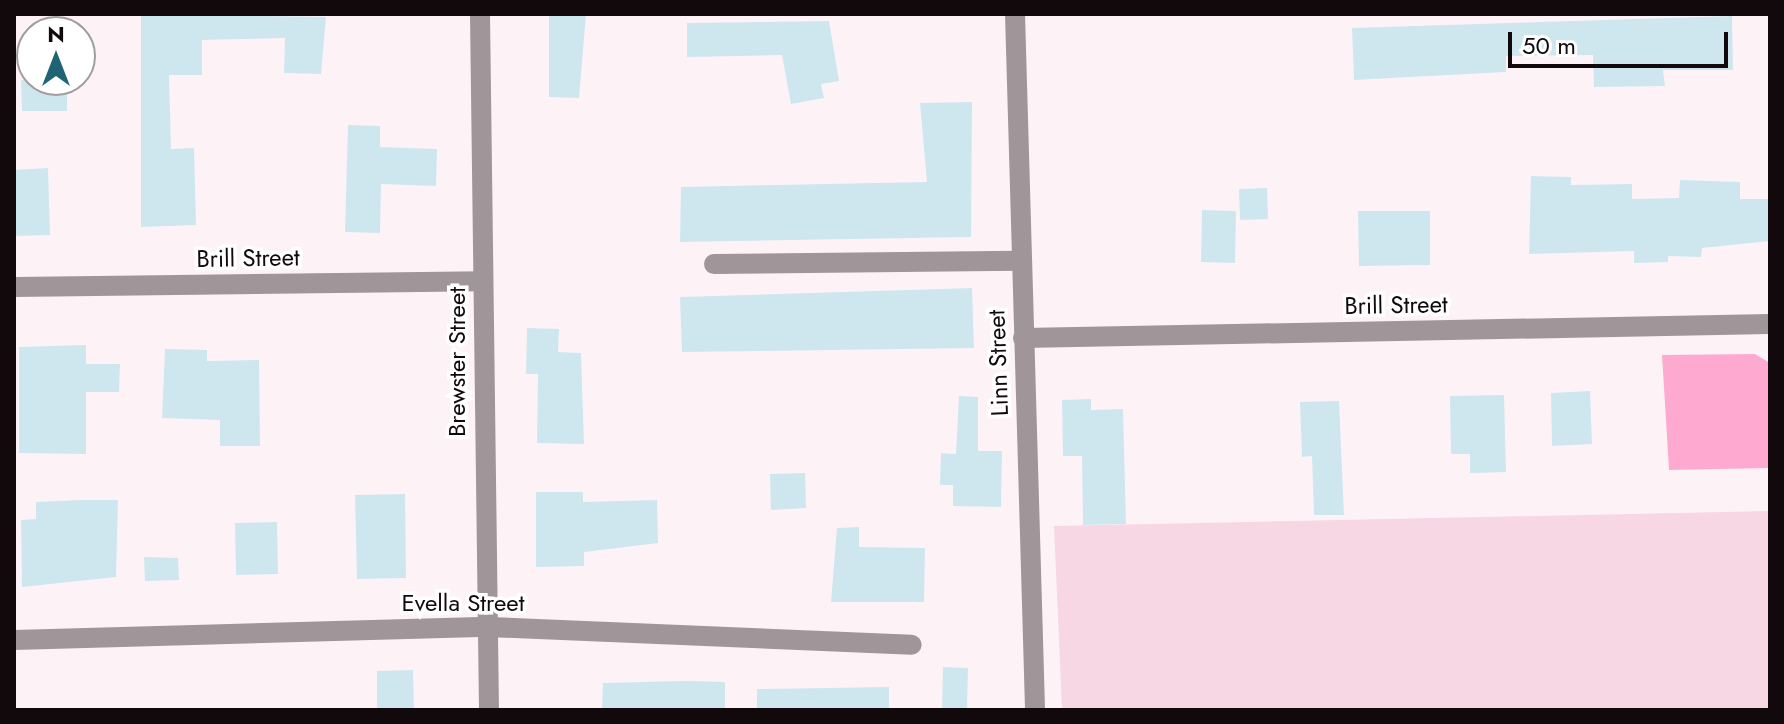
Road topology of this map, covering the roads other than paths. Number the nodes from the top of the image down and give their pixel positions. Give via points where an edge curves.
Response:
1 (480, 14) edge
2 (1015, 14) edge
3 (1021, 261) junction
4 (714, 264) dead end
5 (483, 281) junction
6 (14, 287) edge
7 (1770, 324) edge
8 (1023, 338) junction
9 (489, 627) junction
10 (14, 640) edge
11 (912, 645) dead end
12 (489, 710) edge
13 (1035, 710) edge

1 - 5 street, Brewster Street
2 - 3 street, Linn Street
3 - 4 street
3 - 8 street, Linn Street
5 - 6 street, Brill Street
5 - 9 street, Brewster Street
7 - 8 street, Brill Street
8 - 13 street, Linn Street
9 - 10 street, Evella Street
9 - 11 street, Evella Street
9 - 12 street, Brewster Street

